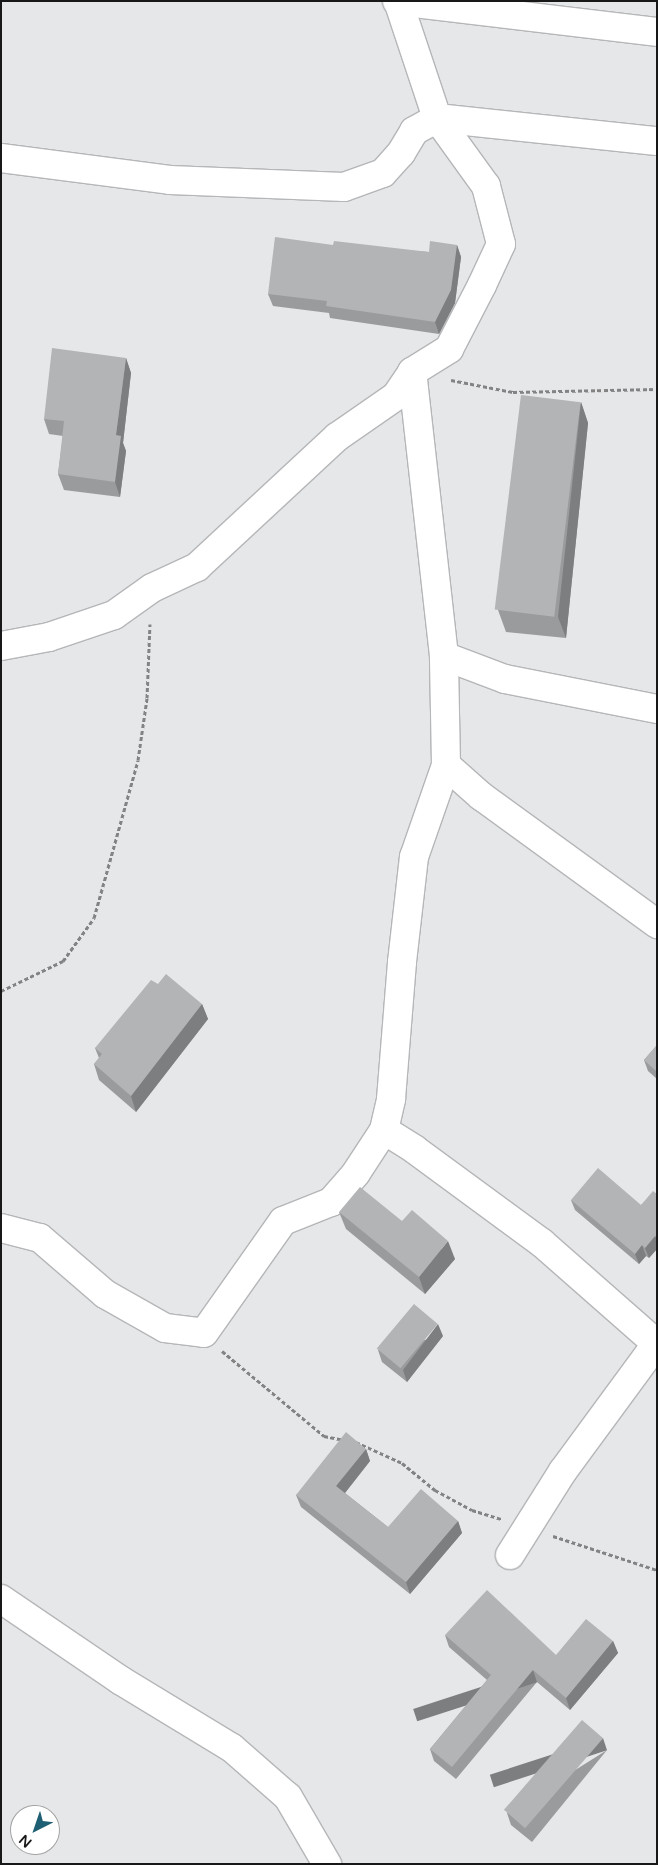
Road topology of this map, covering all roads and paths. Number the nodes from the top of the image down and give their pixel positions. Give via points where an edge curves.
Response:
1 (397, 1) edge
2 (657, 32) edge
3 (437, 118) junction
4 (657, 141) edge
5 (1, 158) edge
6 (412, 372) junction
7 (657, 388) edge
8 (152, 588) junction
9 (1, 646) edge
10 (444, 656) junction
11 (657, 709) edge
12 (446, 765) junction
13 (657, 924) edge
14 (1, 991) edge
15 (384, 1130) junction
16 (1, 1228) edge
17 (204, 1332) junction
18 (657, 1344) edge
19 (527, 1528) junction
20 (510, 1555) dead end
21 (657, 1570) edge
22 (1, 1599) edge
23 (327, 1864) edge

1 - 2 street
1 - 3 street
3 - 4 street
3 - 5 street via 414,131 401,153 383,172 344,187 170,180
3 - 6 street via 486,186 501,244 449,349
6 - 7 path via 512,392
6 - 8 street via 396,396 337,437 197,567
6 - 10 street
8 - 9 street via 114,615 49,637
8 - 14 path via 147,698 138,760 94,918 63,961
10 - 11 street via 505,679
10 - 12 street
12 - 13 street via 481,796
12 - 15 street via 414,857 391,1099
15 - 17 street via 356,1173 331,1202 283,1221
15 - 18 street via 542,1243
16 - 17 street via 40,1238 105,1294 165,1328
17 - 19 path via 230,1359 324,1436 360,1443 402,1463 435,1490 472,1510
18 - 19 street via 563,1470
19 - 20 street
19 - 21 path
22 - 23 street via 120,1680 232,1748 288,1797

